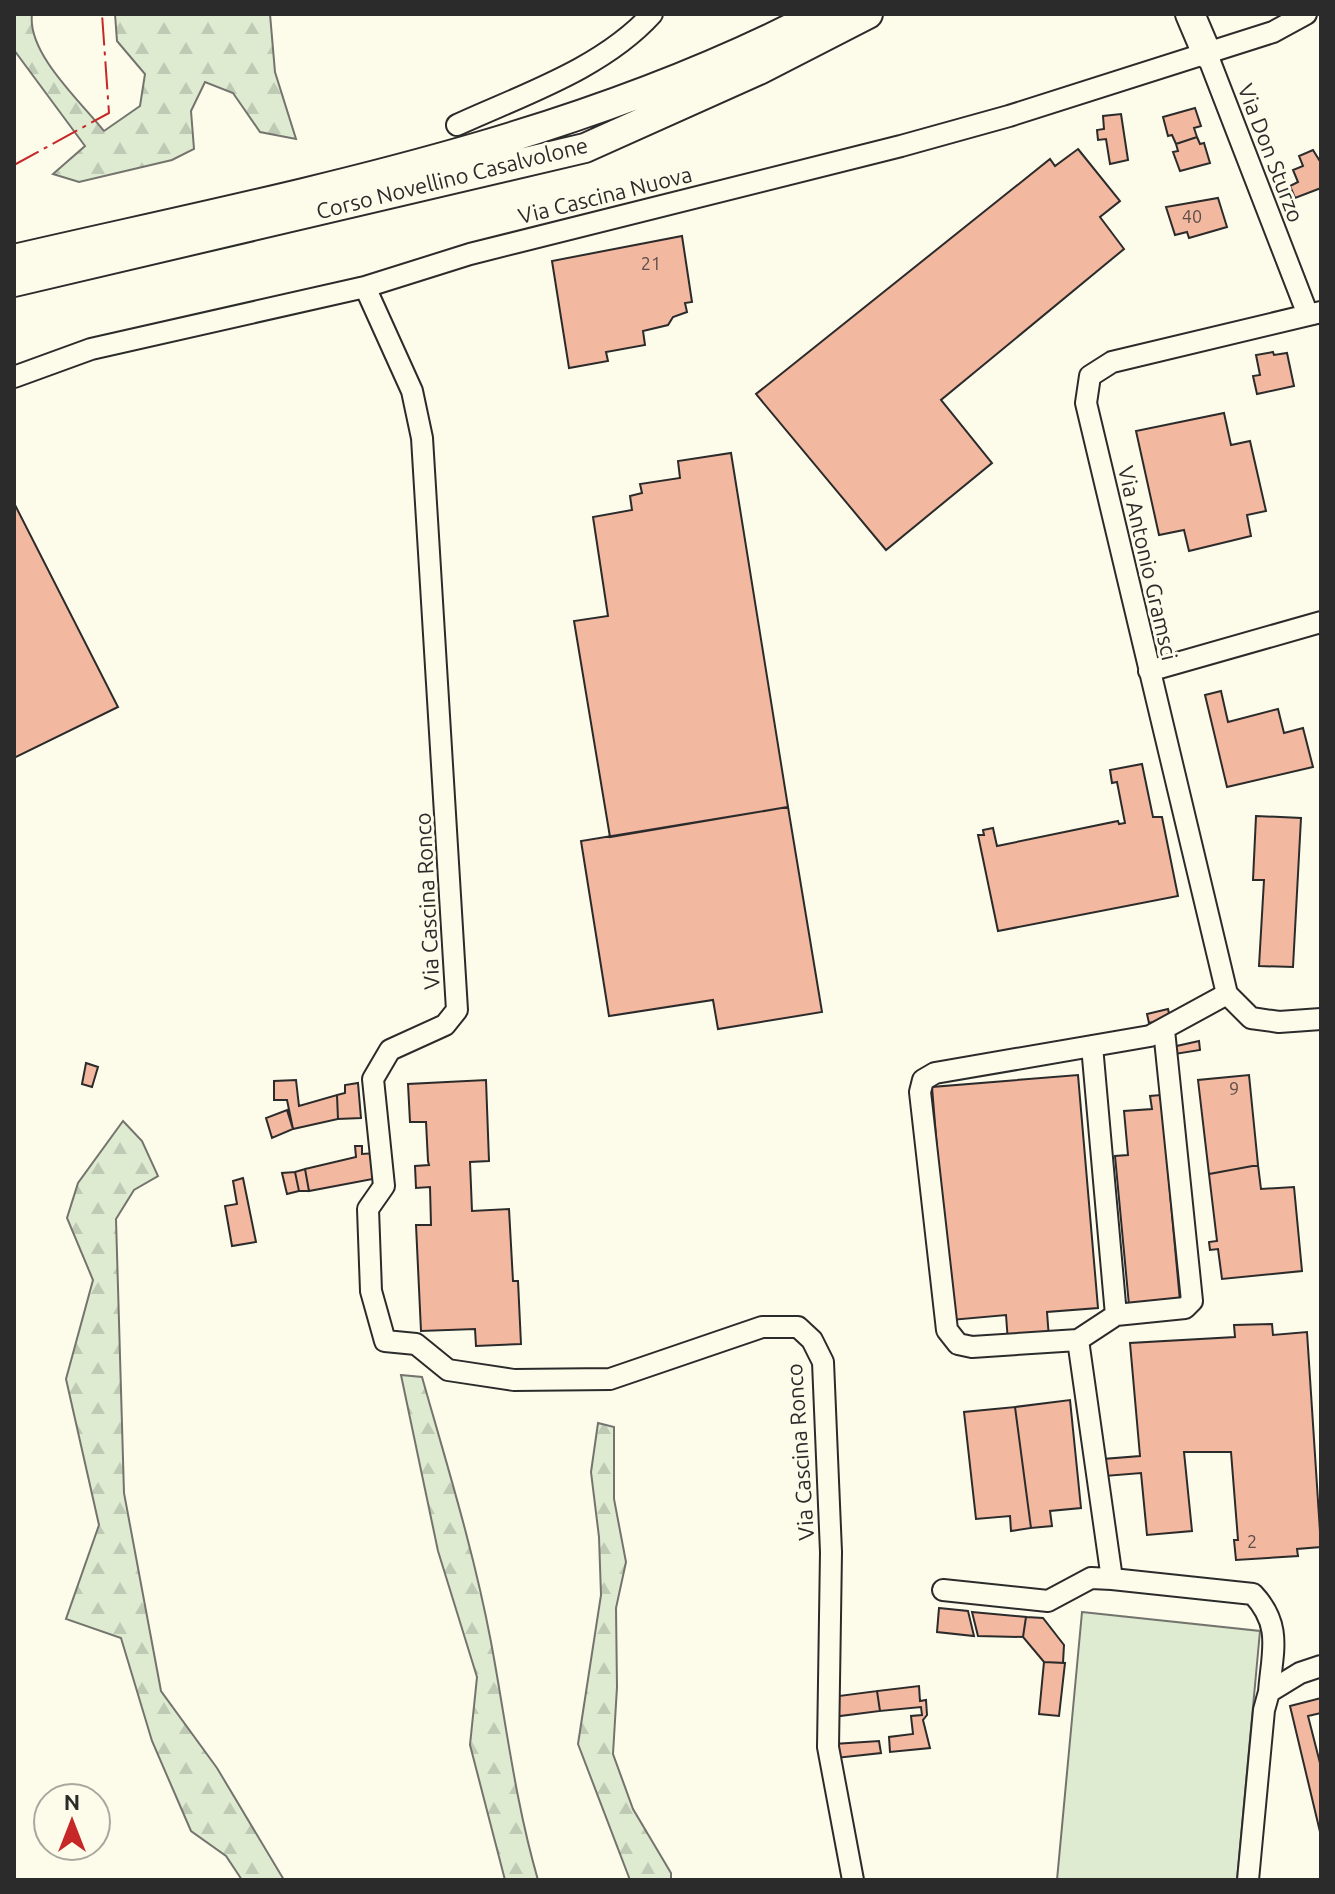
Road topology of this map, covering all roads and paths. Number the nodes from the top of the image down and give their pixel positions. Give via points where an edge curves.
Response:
1 (652, 14) edge
2 (775, 14) edge
3 (819, 14) edge
4 (868, 14) edge
5 (887, 14) edge
6 (1190, 14) edge
7 (1306, 14) edge
8 (1207, 54) junction
9 (759, 70) junction
10 (457, 125) dead end
11 (509, 139) junction
12 (14, 259) edge
13 (14, 282) edge
14 (365, 287) junction
15 (1314, 313) edge
16 (14, 377) edge
17 (1321, 622) edge
18 (1149, 671) junction
19 (1227, 994) junction
20 (1321, 1019) edge
21 (1164, 1030) junction
22 (1092, 1046) junction
23 (1116, 1315) junction
24 (1078, 1340) junction
25 (1112, 1579) junction
26 (943, 1590) dead end
27 (1321, 1666) edge
28 (1269, 1692) junction
29 (853, 1880) edge
30 (1248, 1880) edge

1 - 10 street via 637,31 572,72
2 - 11 highway via 765,26
3 - 11 highway, Corso Novellino Casalvolone via 644,93
4 - 9 highway, Corso Novellino Casalvolone
5 - 9 highway
6 - 8 highway
7 - 8 street, Via Cascina Nuova via 1273,32
8 - 14 street, Via Cascina Nuova via 917,142 470,254
8 - 15 street, Via Don Sturzo
9 - 13 highway, Corso Novellino Casalvolone via 585,148
11 - 12 highway, Corso Novellino Casalvolone
14 - 16 street, Via Cascina Nuova via 91,349
14 - 29 street, Via Cascina Ronco via 412,391 422,438 457,1010 445,1025 390,1050 373,1079 384,1186 368,1209 371,1291 385,1341 416,1344 448,1370 514,1380 562,1380 610,1379 762,1327 798,1327 812,1340 823,1362 831,1552 828,1747
15 - 18 street, Via Antonio Gramsci via 1112,362 1090,376 1086,403
17 - 18 street
18 - 19 street, Via Antonio Gramsci
19 - 20 street via 1251,1018
19 - 21 street
21 - 22 street
21 - 23 street via 1192,1301 1185,1308
22 - 23 street
22 - 24 street via 935,1073 923,1080 920,1092 947,1330 958,1344 972,1347
23 - 24 street
24 - 25 street
25 - 26 street via 1091,1578 1048,1601
25 - 28 street via 1253,1594 1274,1627
27 - 28 street
28 - 30 street

